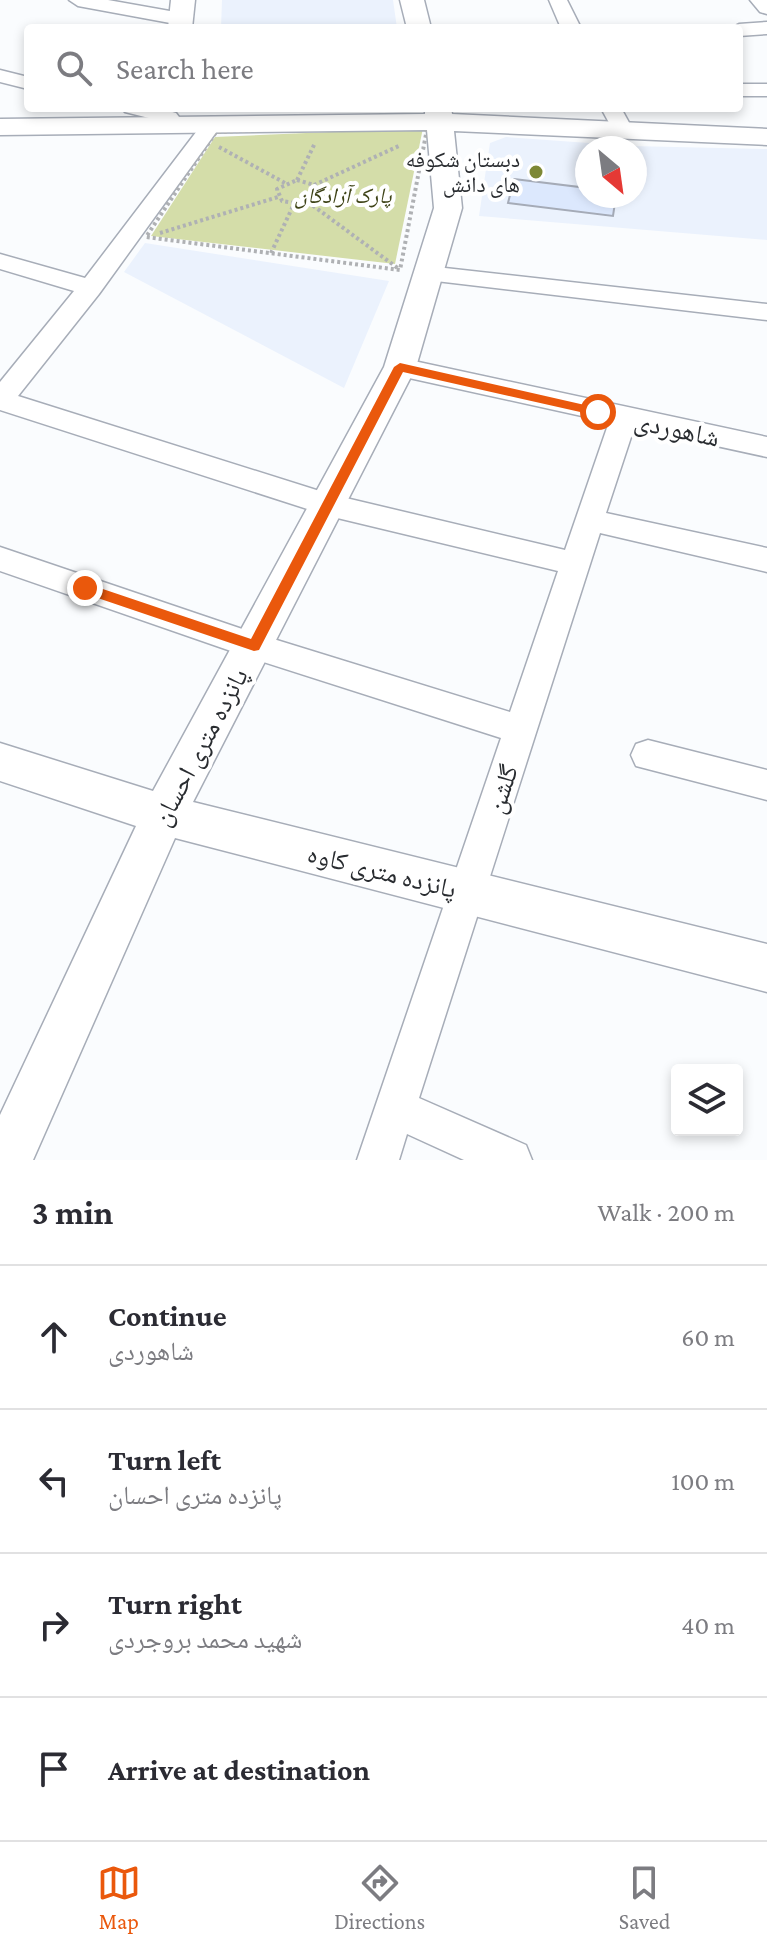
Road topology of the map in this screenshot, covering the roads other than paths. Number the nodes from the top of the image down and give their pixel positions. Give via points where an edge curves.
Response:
1 (78, 0) edge
2 (412, 0) edge
3 (558, 0) edge
4 (759, 0) edge
5 (767, 8) edge
6 (181, 16) edge
7 (418, 24) edge
8 (569, 24) edge
9 (767, 28) edge
10 (743, 30) edge
11 (0, 76) edge
12 (24, 82) edge
13 (743, 90) edge
14 (767, 90) edge
15 (148, 112) edge
16 (169, 117) edge
17 (616, 118) edge
18 (435, 121) edge
19 (0, 127) edge
20 (209, 134) junction
21 (767, 137) edge
22 (0, 261) edge
23 (416, 277) junction
24 (90, 288) junction
25 (767, 312) edge
26 (400, 367) junction
27 (0, 400) edge
28 (626, 418) junction
29 (767, 447) edge
30 (329, 505) junction
31 (590, 520) junction
32 (0, 559) edge
33 (767, 560) edge
34 (576, 564) junction
35 (254, 646) junction
36 (522, 730) junction
37 (648, 755) dead end
38 (0, 762) edge
39 (767, 785) edge
40 (163, 815) junction
41 (469, 893) junction
42 (767, 968) edge
43 (396, 1108) junction
44 (7, 1157) edge
45 (378, 1160) edge
46 (511, 1160) edge

1 - 6 street
2 - 7 street
3 - 8 street
4 - 5 street
9 - 10 street
11 - 12 street
13 - 14 street
15 - 16 street
16 - 19 street
16 - 20 street
17 - 18 street
17 - 21 street
18 - 20 street
18 - 23 street, پانزده متری احسان via 448,208
20 - 24 street via 135,240
22 - 24 street
23 - 25 street
23 - 26 street, پانزده متری احسان
24 - 27 street
26 - 28 street, شاهوردی
26 - 30 street, پانزده متری احسان
27 - 30 street
28 - 29 street, شاهوردی
28 - 31 street, گلشن
30 - 34 street
30 - 35 street, پانزده متری احسان
31 - 33 street
31 - 34 street, گلشن
32 - 35 street
34 - 36 street, گلشن
35 - 36 street
35 - 40 street, پانزده متری احسان
36 - 41 street, گلشن
37 - 39 street
38 - 40 street, پانزده متری کاوه
40 - 41 street, پانزده متری کاوه
40 - 44 street, پانزده متری احسان
41 - 42 street, پانزده متری کاوه
41 - 43 street, گلشن
43 - 45 street, گلشن
43 - 46 street

